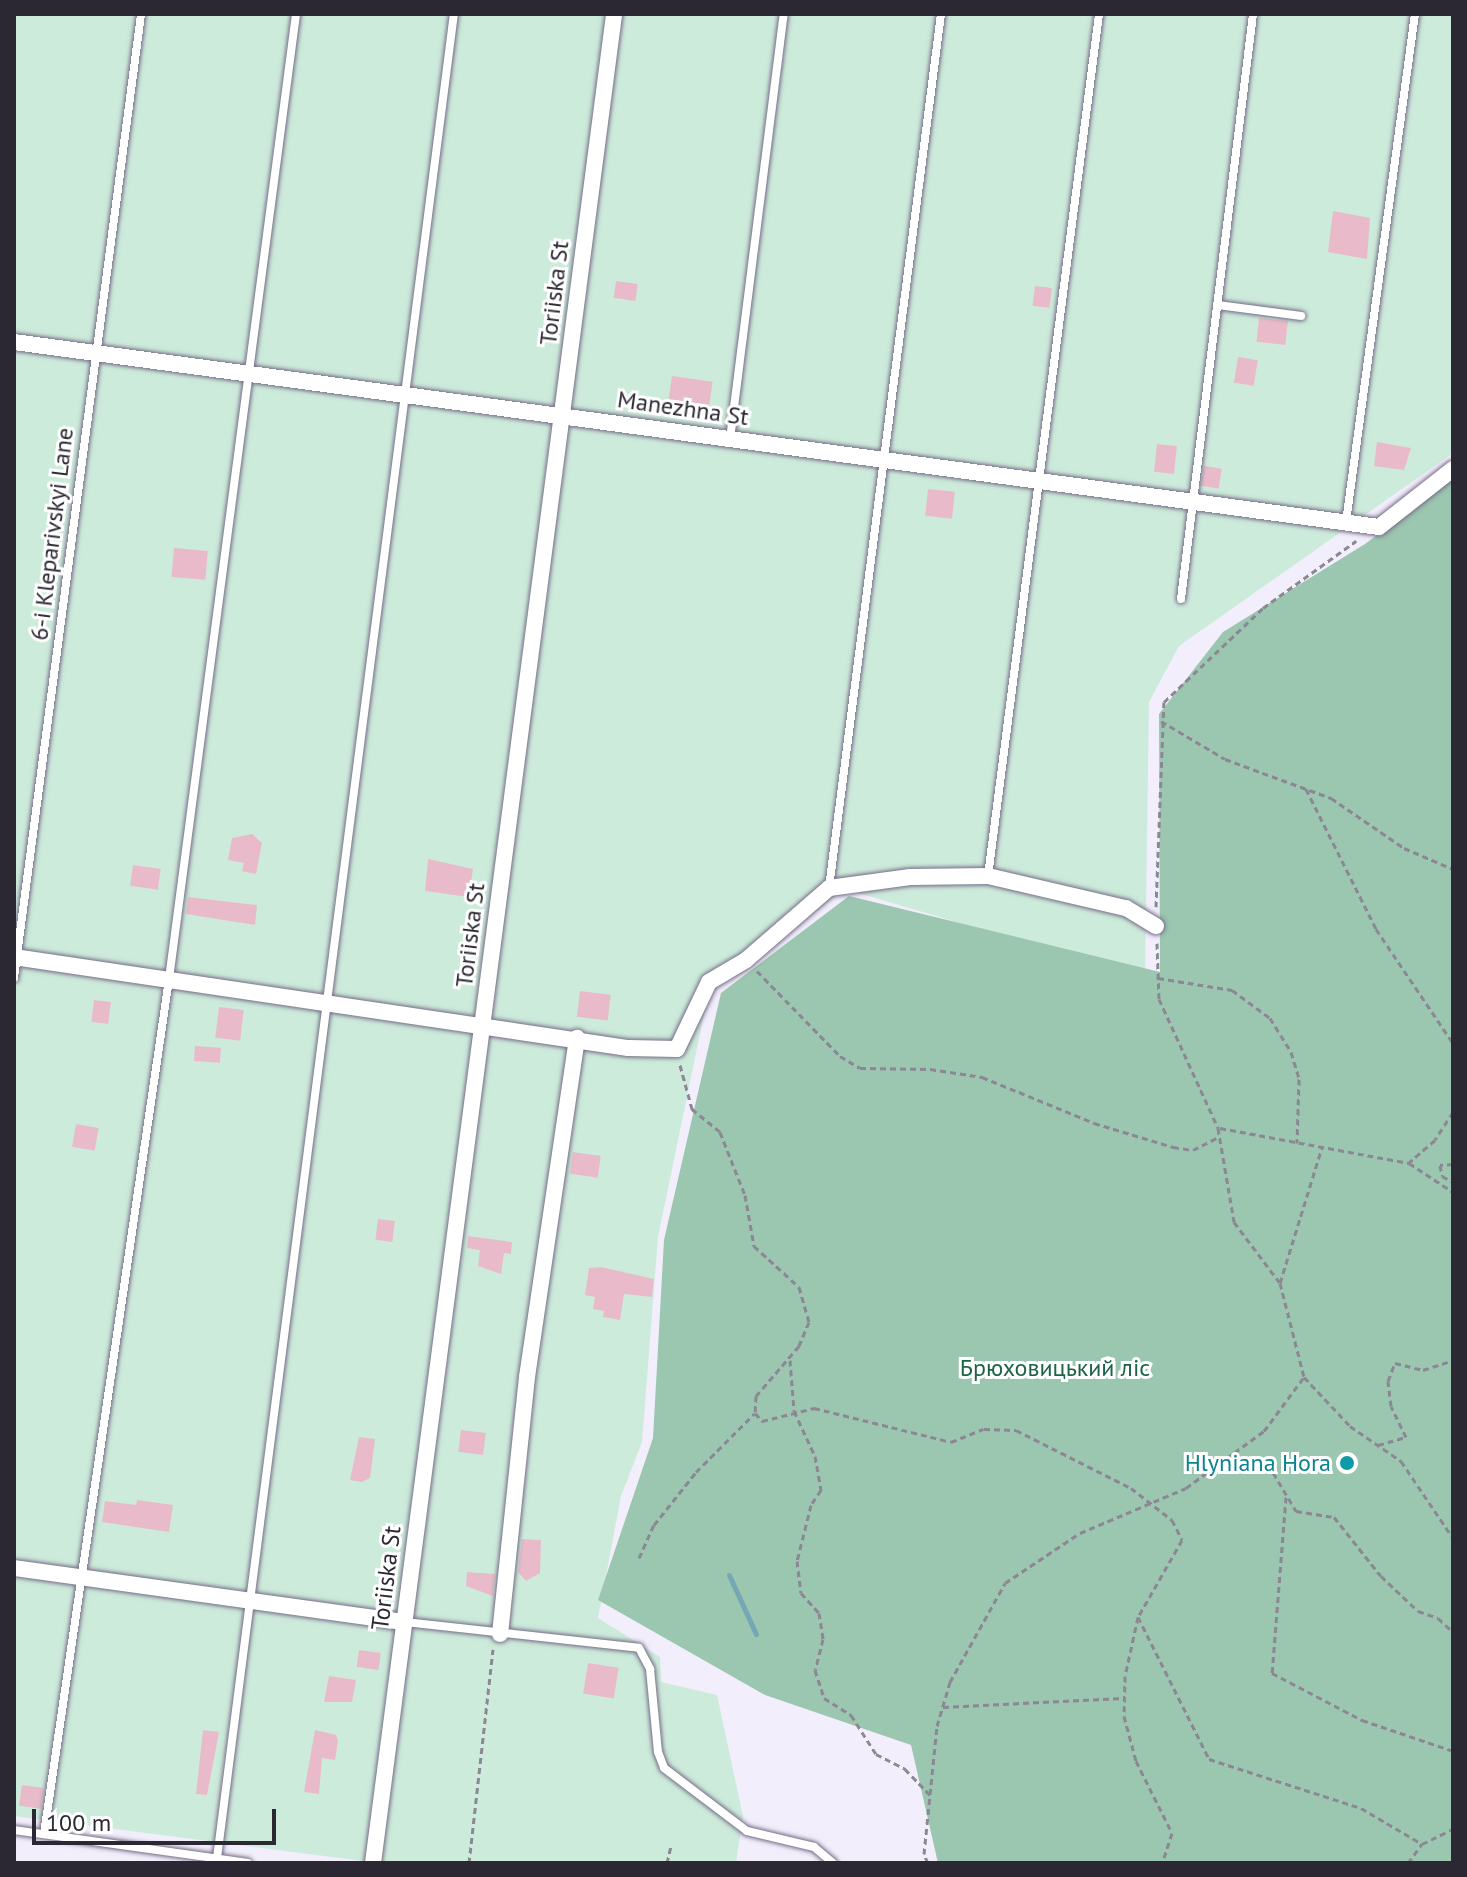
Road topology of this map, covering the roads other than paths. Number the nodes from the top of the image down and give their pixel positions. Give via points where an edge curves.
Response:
1 (141, 14) edge
2 (296, 14) edge
3 (454, 14) edge
4 (614, 14) edge
5 (784, 14) edge
6 (941, 14) edge
7 (1099, 14) edge
8 (1253, 14) edge
9 (1415, 14) edge
10 (1218, 305) junction
11 (1301, 316) dead end
12 (14, 342) edge
13 (96, 353) junction
14 (250, 374) junction
15 (408, 395) junction
16 (562, 416) junction
17 (730, 439) junction
18 (884, 460) junction
19 (1453, 469) edge
20 (1038, 480) junction
21 (1194, 501) junction
22 (1346, 522) junction
23 (1181, 599) dead end
24 (988, 876) junction
25 (829, 888) junction
26 (1156, 926) road end
27 (16, 957) edge
28 (14, 978) edge
29 (169, 979) junction
30 (326, 1001) junction
31 (482, 1026) junction
32 (577, 1038) junction
33 (14, 1568) edge
34 (82, 1578) junction
35 (246, 1600) junction
36 (404, 1622) junction
37 (497, 1633) junction
38 (14, 1830) edge
39 (44, 1834) junction
40 (217, 1858) junction
41 (248, 1863) edge
42 (373, 1863) edge
43 (833, 1863) edge

1 - 13 lane, 6-i Kleparivskyi Lane
2 - 14 lane
3 - 15 lane
4 - 16 street, Toriiska St
5 - 17 lane
6 - 18 lane
7 - 20 lane
8 - 10 lane
9 - 22 lane
10 - 11 lane
10 - 21 lane
12 - 13 street, Manezhna St
13 - 14 street, Manezhna St
13 - 27 lane, 6-i Kleparivskyi Lane
14 - 15 street, Manezhna St
14 - 29 lane
15 - 16 street, Manezhna St
15 - 30 lane
16 - 17 street, Manezhna St
16 - 31 street, Toriiska St
17 - 18 street, Manezhna St
18 - 20 street, Manezhna St
18 - 25 lane
19 - 22 street, Manezhna St via 1379,527
20 - 21 street, Manezhna St
20 - 24 lane
21 - 22 street, Manezhna St
21 - 23 lane
24 - 25 street via 910,877
24 - 26 street via 1126,908
25 - 32 street via 746,960 709,982 677,1049 628,1048
27 - 28 lane, 6-i Kleparivskyi Lane
27 - 29 street
29 - 30 street
29 - 34 lane
30 - 31 street
30 - 35 lane
31 - 32 street
31 - 36 street, Toriiska St
32 - 37 street via 527,1377
33 - 34 street
34 - 35 street
34 - 39 lane
35 - 36 street
35 - 40 lane
36 - 37 lane
36 - 42 street, Toriiska St
37 - 43 lane via 639,1648 650,1669 664,1768 747,1831 814,1847
38 - 39 lane
39 - 40 lane
40 - 41 lane

